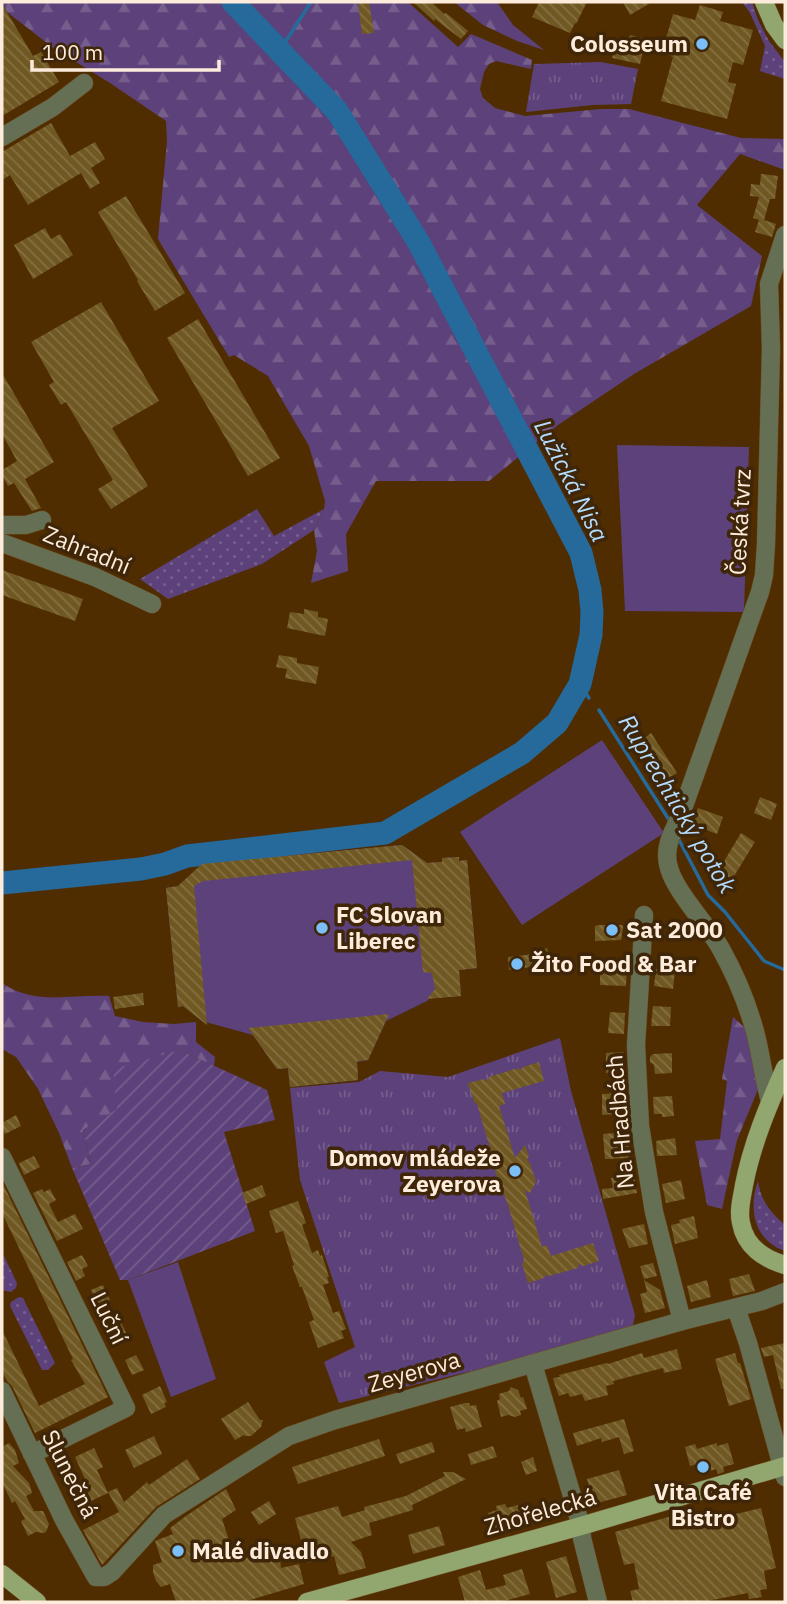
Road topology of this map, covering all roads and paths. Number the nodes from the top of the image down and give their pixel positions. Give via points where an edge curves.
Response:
1 (764, 2) edge
2 (785, 40) edge
3 (84, 83) dead end
4 (2, 137) edge
5 (785, 235) edge
6 (42, 520) dead end
7 (2, 525) edge
8 (2, 543) edge
9 (152, 604) dead end
10 (644, 915) dead end
11 (785, 1068) edge
12 (770, 1101) junction
13 (2, 1157) edge
14 (785, 1265) edge
15 (785, 1292) edge
16 (736, 1308) junction
17 (682, 1321) junction
18 (533, 1364) junction
19 (2, 1391) edge
20 (32, 1454) junction
21 (784, 1470) edge
22 (581, 1526) junction
23 (96, 1577) joint
24 (7, 1578) edge
25 (330, 1599) edge
26 (37, 1602) edge
27 (51, 1602) edge
28 (307, 1602) edge
29 (598, 1602) edge

1 - 2 main road
3 - 4 street
5 - 12 street, Česká tvrz via 769,284 764,575 666,853 670,872 720,946 742,991
6 - 7 street, Zahradní
8 - 9 street, Zahradní via 95,577
10 - 17 street, Na Hradbách via 636,1045 640,1126 654,1212
11 - 12 main road
12 - 14 main road via 747,1169 740,1214 752,1247
13 - 20 street, Luční via 125,1408
15 - 16 street, Zeyerova
16 - 17 street, Zeyerova
16 - 21 street
17 - 18 street, Zeyerova
18 - 22 street
18 - 23 street, Zeyerova via 289,1436 164,1514 111,1572
19 - 20 street, Slunečná
20 - 23 street, Slunečná
21 - 22 main road, Zhořelecká
22 - 25 main road, Zhořelecká
22 - 29 street
24 - 26 main road
24 - 27 main road
25 - 28 main road, Zhořelecká

